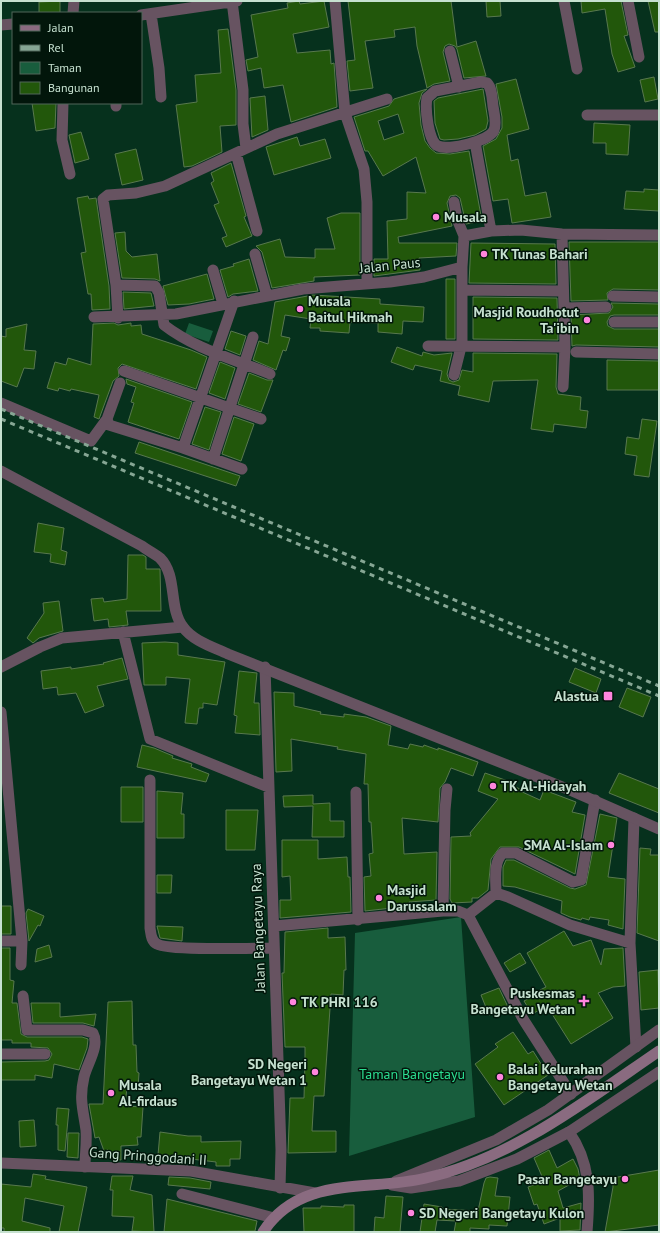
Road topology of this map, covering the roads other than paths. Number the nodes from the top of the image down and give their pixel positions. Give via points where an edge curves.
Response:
1 (74, 1) edge
2 (237, 1) edge
3 (335, 1) edge
4 (564, 1) edge
5 (628, 1) edge
6 (232, 2) edge
7 (165, 7) edge
8 (73, 12) edge
9 (146, 14) edge
10 (12, 24) edge
11 (1, 25) edge
12 (450, 51) dead end
13 (639, 57) dead end
14 (577, 69) dead end
15 (459, 87) junction
16 (161, 97) dead end
17 (387, 99) dead end
18 (63, 104) edge
19 (345, 113) junction
20 (587, 115) dead end
21 (659, 115) edge
22 (475, 142) junction
23 (241, 151) junction
24 (70, 174) dead end
25 (454, 202) dead end
26 (257, 230) dead end
27 (490, 231) junction
28 (562, 234) junction
29 (659, 235) edge
30 (464, 236) junction
31 (254, 254) dead end
32 (462, 268) junction
33 (213, 270) dead end
34 (367, 283) junction
35 (116, 285) junction
36 (462, 290) junction
37 (563, 291) junction
38 (267, 296) junction
39 (613, 296) dead end
40 (659, 297) edge
41 (228, 303) junction
42 (606, 307) dead end
43 (564, 308) junction
44 (161, 316) junction
45 (94, 317) dead end
46 (118, 318) junction
47 (614, 322) dead end
48 (659, 322) edge
49 (253, 337) dead end
50 (428, 346) dead end
51 (461, 347) junction
52 (566, 347) junction
53 (576, 352) dead end
54 (215, 354) junction
55 (659, 354) edge
56 (246, 364) junction
57 (124, 372) dead end
58 (270, 374) dead end
59 (454, 375) dead end
60 (120, 384) dead end
61 (564, 387) dead end
62 (199, 398) junction
63 (1, 403) edge
64 (230, 409) junction
65 (107, 419) junction
66 (261, 419) dead end
67 (183, 448) junction
68 (213, 459) junction
69 (242, 469) dead end
70 (1, 472) edge
71 (183, 627) junction
72 (123, 632) junction
73 (1, 667) edge
74 (265, 668) junction
75 (1, 712) edge
76 (150, 780) dead end
77 (268, 787) junction
78 (447, 789) dead end
79 (356, 792) dead end
80 (596, 800) junction
81 (634, 818) junction
82 (659, 829) edge
83 (496, 893) junction
84 (443, 911) junction
85 (468, 915) junction
86 (358, 920) junction
87 (274, 926) junction
88 (1, 941) edge
89 (22, 941) junction
90 (630, 943) junction
91 (274, 948) junction
92 (21, 965) dead end
93 (22, 996) dead end
94 (659, 1030) edge
95 (636, 1047) junction
96 (659, 1051) edge
97 (1, 1054) edge
98 (45, 1054) dead end
99 (659, 1072) edge
100 (571, 1094) junction
101 (569, 1132) junction
102 (1, 1163) edge
103 (84, 1167) junction
104 (388, 1184) junction
105 (280, 1188) junction
106 (315, 1193) junction
107 (182, 1194) dead end
108 (274, 1218) junction
109 (263, 1232) edge
110 (587, 1232) edge

1 - 8 street
2 - 6 street
3 - 19 street
4 - 14 street
5 - 13 street
6 - 7 street
6 - 23 street via 243,90
7 - 9 street
9 - 16 street via 159,68
10 - 11 street
12 - 15 street
15 - 22 street via 481,82 486,83 490,89 495,129 492,135
15 - 22 street via 435,91 427,98 431,138 439,147
17 - 19 street
18 - 24 street via 62,140
19 - 23 street via 277,134
19 - 34 street via 364,169 367,202
20 - 21 street
22 - 27 street
23 - 26 street
23 - 35 street via 165,186 136,193 108,195 103,199
25 - 30 street
27 - 28 street via 521,230
27 - 30 street
28 - 29 street
28 - 37 street
30 - 32 street
31 - 38 street
32 - 34 street, Jalan Paus via 424,277
32 - 36 street
33 - 41 street
34 - 38 street, Jalan Paus via 303,289
35 - 44 street via 155,286 159,294
35 - 46 street
36 - 37 street
36 - 51 street
37 - 43 street
38 - 41 street, Jalan Paus
39 - 40 street
41 - 44 street, Jalan Paus
41 - 54 street
42 - 43 street
43 - 52 street
44 - 46 street, Jalan Paus
44 - 54 street via 164,325 175,334
45 - 46 street, Jalan Paus
47 - 48 street
49 - 56 street
50 - 51 street
51 - 52 street
51 - 59 street
52 - 61 street
53 - 55 street
54 - 56 street
54 - 62 street
56 - 58 street
56 - 64 street
57 - 62 street
60 - 65 street
62 - 64 street
62 - 67 street
63 - 65 street via 91,441
64 - 66 street
64 - 68 street
65 - 67 street via 112,427
67 - 68 street
68 - 69 street
70 - 71 street via 142,546 160,559 168,569 173,601
71 - 72 street
71 - 74 street via 197,639
72 - 73 street via 62,638 40,646
72 - 77 street via 149,737
74 - 77 street, Jalan Bangetayu Raya
74 - 80 street
75 - 89 street
76 - 91 street via 150,928 153,940 157,944 176,948
77 - 87 street, Jalan Bangetayu Raya
78 - 84 street
79 - 86 street
80 - 81 street
80 - 83 street via 581,880 573,882 516,854 503,852 496,863
81 - 82 street
81 - 90 street
83 - 85 street
83 - 90 street via 570,925
84 - 85 street
84 - 86 street
85 - 100 street via 523,1019
86 - 87 street
87 - 91 street, Jalan Bangetayu Raya
88 - 89 street
89 - 92 street
90 - 95 street
91 - 105 street, Jalan Bangetayu Raya
93 - 103 street via 27,1030 83,1030 95,1036 95,1046 82,1091 81,1107 86,1135
94 - 95 street
95 - 100 street
96 - 104 main road via 571,1110 507,1148 468,1166 426,1178
97 - 98 street
99 - 101 street
100 - 104 street via 496,1140
101 - 104 street via 517,1159 459,1181 410,1188
101 - 110 street via 580,1149 586,1166 589,1214
102 - 103 street, Gang Pringgodani II
103 - 105 street, Gang Pringgodani II via 191,1171
104 - 106 main road via 334,1188
105 - 106 street, Gang Pringgodani II
106 - 108 main road via 295,1201
107 - 108 street
108 - 109 main road

